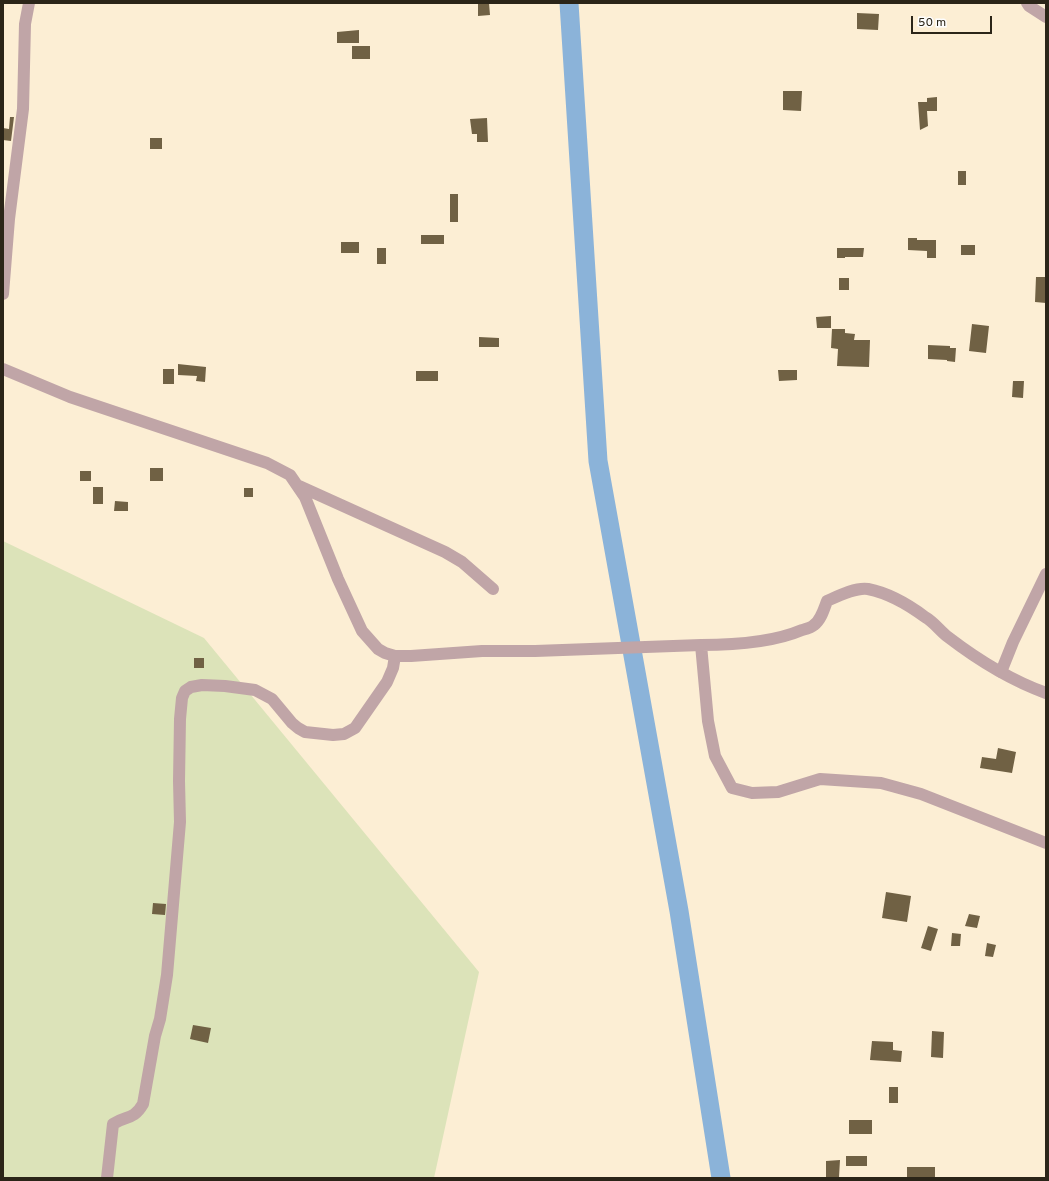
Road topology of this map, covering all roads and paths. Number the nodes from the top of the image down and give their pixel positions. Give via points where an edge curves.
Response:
1 (29, 3) edge
2 (1027, 3) edge
3 (1046, 17) edge
4 (3, 294) edge
5 (3, 369) edge
6 (298, 486) junction
7 (1046, 574) edge
8 (493, 589) dead end
9 (701, 645) junction
10 (395, 656) junction
11 (1001, 672) junction
12 (1046, 693) edge
13 (1046, 843) edge
14 (107, 1178) edge

1 - 4 street via 25,24 23,108 8,219
2 - 3 street
5 - 6 street via 70,397 267,463 290,475
6 - 8 street via 445,552 462,562
6 - 10 street via 362,631 378,649
7 - 11 street
9 - 10 street
9 - 11 street via 758,641 794,634 814,626 827,601 844,592 866,589 895,598 926,617 947,637
9 - 13 street via 708,721 715,756 732,788 752,793 778,792 820,779 881,783 920,794
10 - 14 street via 387,682 355,728 344,734 305,732 292,723 272,699 255,690 202,685 185,691 180,719 180,822 165,989 143,1104 131,1118 113,1124
11 - 12 street

